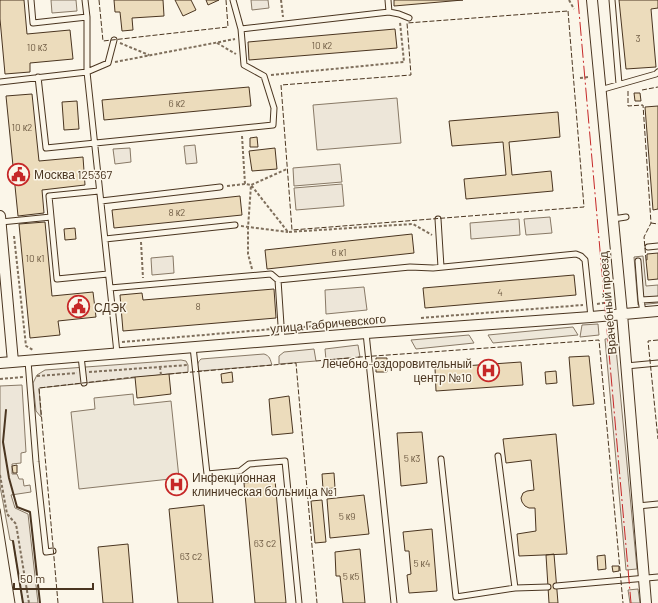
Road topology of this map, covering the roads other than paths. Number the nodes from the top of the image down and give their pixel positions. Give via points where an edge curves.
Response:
1 (31, 0) edge
2 (85, 0) edge
3 (233, 0) edge
4 (388, 0) edge
5 (592, 0) edge
6 (612, 0) edge
7 (389, 12) junction
8 (87, 17) junction
9 (409, 18) dead end
10 (241, 29) junction
11 (114, 40) road end
12 (87, 72) junction
13 (658, 72) edge
14 (38, 77) junction
15 (0, 82) edge
16 (619, 84) junction
17 (600, 90) junction
18 (94, 142) junction
19 (220, 187) road end
20 (99, 191) junction
21 (100, 201) junction
22 (51, 217) junction
23 (626, 217) dead end
24 (438, 218) dead end
25 (0, 219) edge
26 (612, 219) junction
27 (235, 225) road end
28 (104, 239) junction
29 (658, 246) edge
30 (648, 247) dead end
31 (638, 261) dead end
32 (441, 267) junction
33 (108, 274) junction
34 (278, 280) junction
35 (110, 288) junction
36 (658, 299) edge
37 (641, 300) junction
38 (658, 311) edge
39 (643, 312) junction
40 (622, 314) junction
41 (591, 317) junction
42 (366, 333) junction
43 (282, 340) junction
44 (193, 347) junction
45 (117, 353) junction
46 (81, 356) junction
47 (28, 361) junction
48 (13, 362) junction
49 (0, 363) edge
50 (658, 363) edge
51 (626, 366) junction
52 (84, 383) dead end
53 (498, 456) dead end
54 (440, 459) dead end
55 (658, 504) edge
56 (638, 506) junction
57 (53, 551) dead end
58 (658, 577) edge
59 (644, 579) junction
60 (556, 586) dead end
61 (548, 587) dead end
62 (515, 588) junction
63 (456, 600) edge
64 (299, 603) edge
65 (394, 603) edge
66 (646, 603) edge

1 - 8 lane via 33,23
2 - 8 lane
3 - 10 lane
4 - 7 lane
5 - 17 street, Врачебный проезд
6 - 16 lane
7 - 9 lane
7 - 10 lane
8 - 12 lane
10 - 18 lane via 244,65 264,76 274,108 273,125
11 - 12 lane via 108,63
12 - 14 lane
12 - 18 lane
13 - 16 lane
14 - 15 lane
14 - 18 lane via 46,148
16 - 17 lane
17 - 26 street, Врачебный проезд
18 - 20 lane
19 - 21 lane
20 - 21 lane
20 - 22 lane via 49,196
21 - 28 lane
22 - 25 lane
22 - 33 lane via 57,279
23 - 26 lane
24 - 32 lane
25 - 48 street
26 - 40 street, Врачебный проезд
27 - 28 lane
28 - 33 lane
29 - 30 lane
31 - 37 lane
32 - 34 lane via 410,267
32 - 41 lane via 576,254 585,260
33 - 35 lane
34 - 35 lane via 271,274
34 - 43 lane
35 - 45 lane
36 - 37 lane
37 - 39 lane
38 - 39 street, улица Габричевского
39 - 40 street, улица Габричевского
40 - 41 street, улица Габричевского
40 - 51 street, Врачебный проезд
41 - 42 street, улица Габричевского
42 - 43 street, улица Габричевского
42 - 65 lane
43 - 44 street, улица Габричевского
44 - 45 street, улица Габричевского
44 - 64 lane via 207,474 240,471 250,464 286,461
45 - 46 street, улица Габричевского
46 - 47 street, улица Габричевского
46 - 52 lane
47 - 48 street, улица Габричевского
47 - 57 lane via 46,552
48 - 49 street, улица Габричевского
50 - 51 lane
51 - 56 street, Врачебный проезд
53 - 62 lane
54 - 63 lane
55 - 56 lane
56 - 59 street, Врачебный проезд
58 - 59 lane
59 - 60 lane
59 - 66 street, Врачебный проезд
61 - 62 lane
62 - 63 lane

